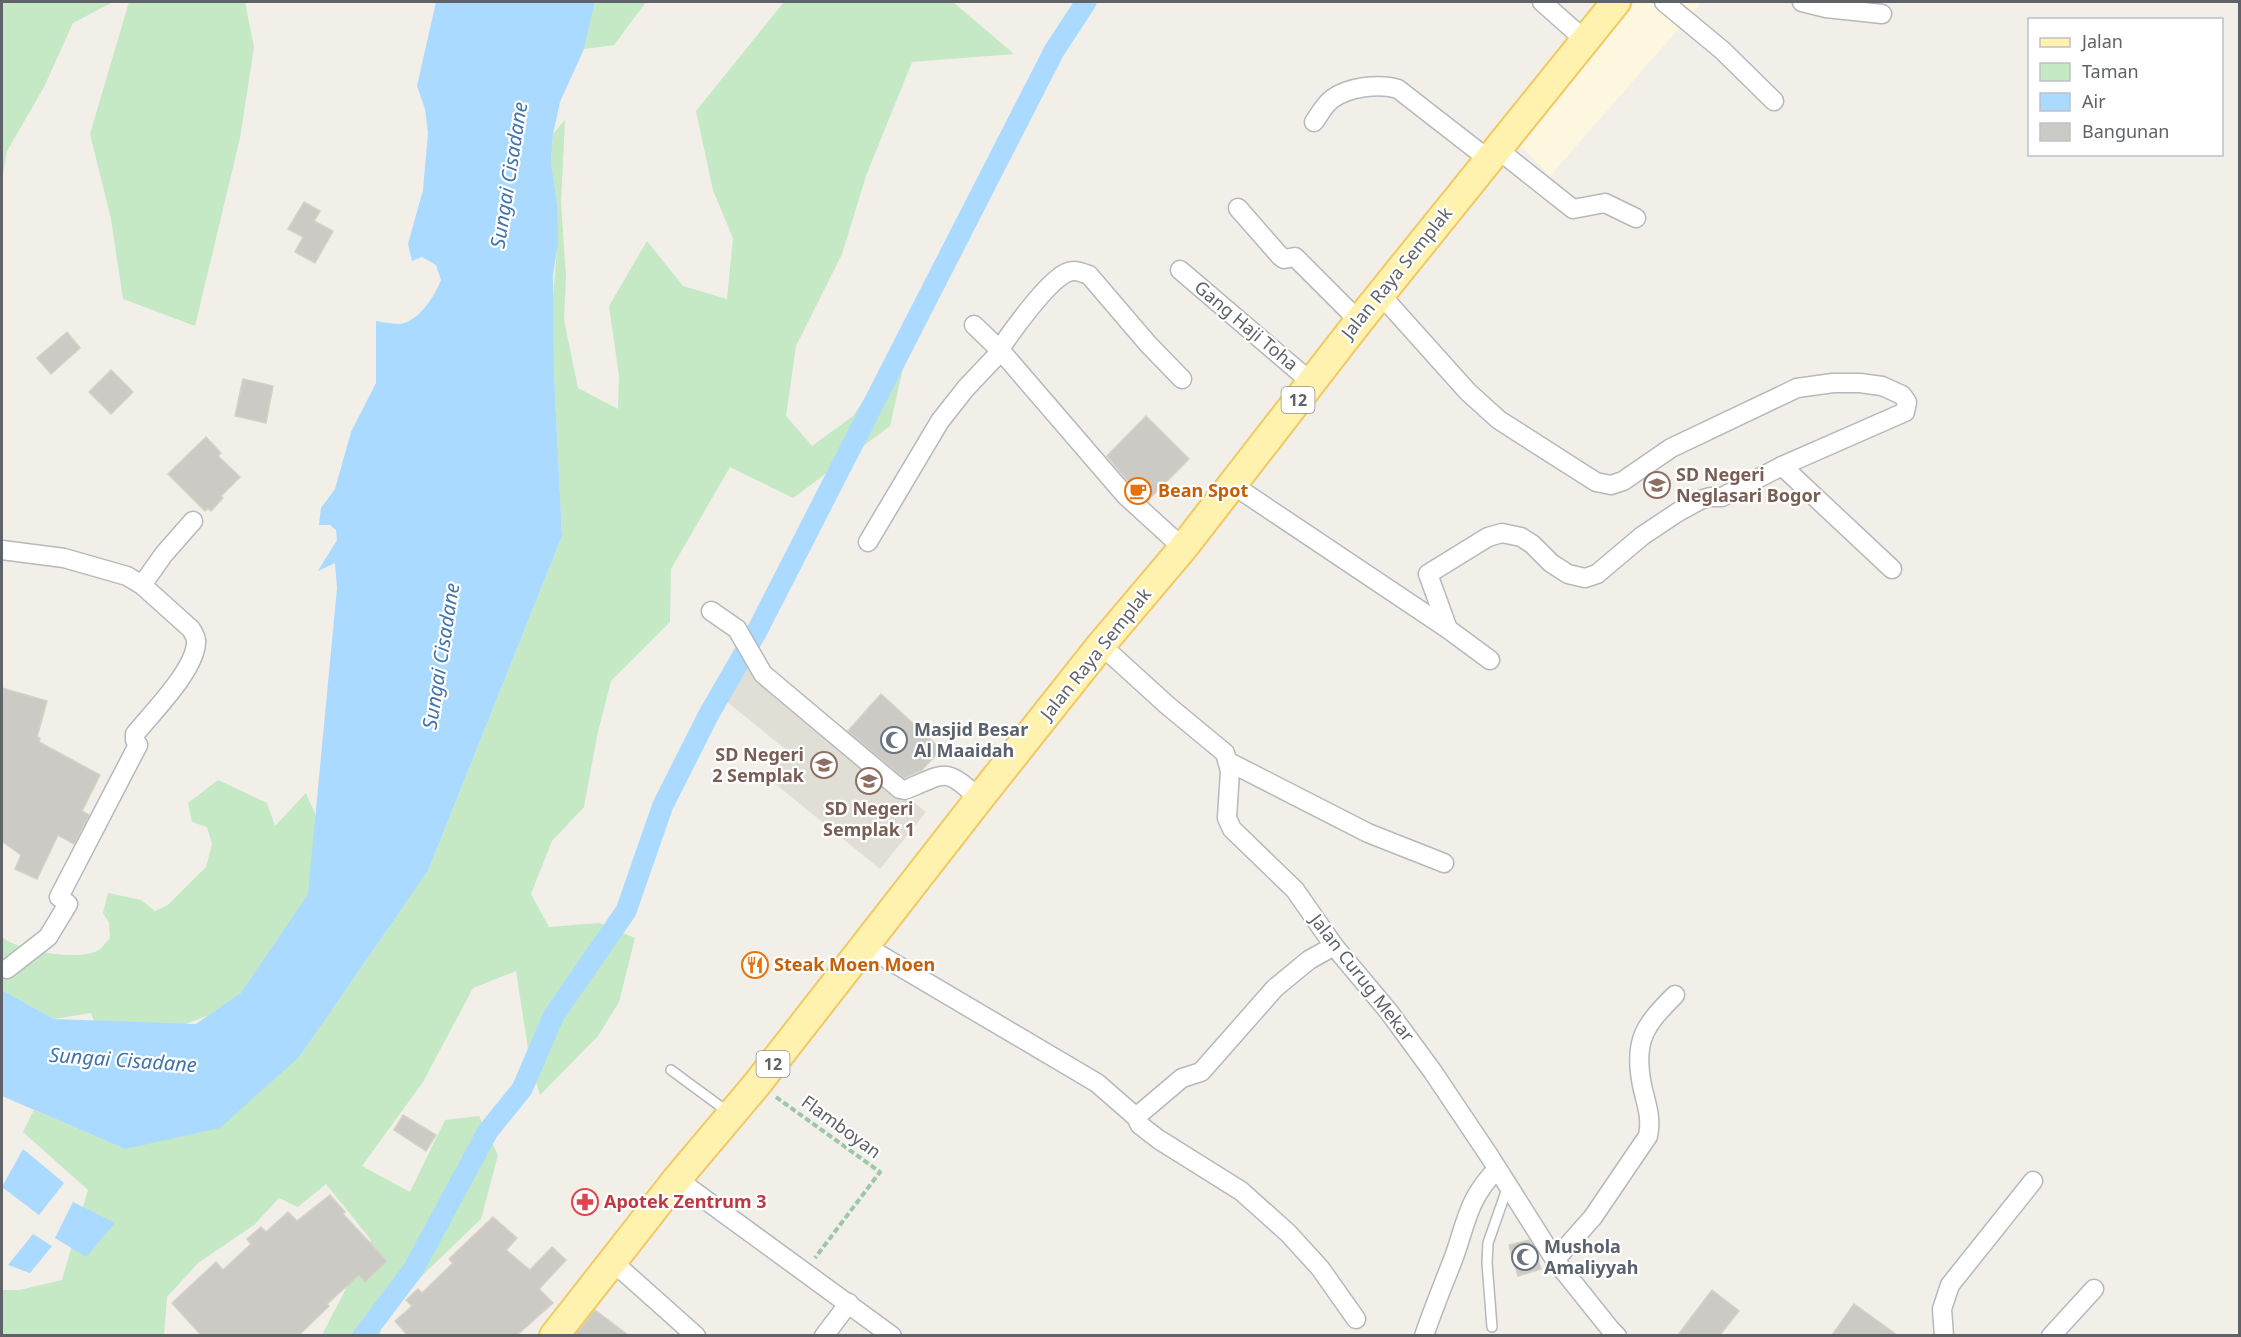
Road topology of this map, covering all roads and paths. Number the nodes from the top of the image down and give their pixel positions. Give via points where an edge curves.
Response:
1 (1542, 2) edge
2 (1616, 2) edge
3 (1664, 2) edge
4 (1802, 2) edge
5 (1882, 14) dead end
6 (1586, 41) junction
7 (1774, 101) dead end
8 (1314, 122) dead end
9 (1492, 154) junction
10 (1238, 208) dead end
11 (1636, 218) dead end
12 (1180, 270) dead end
13 (1381, 295) junction
14 (1359, 321) junction
15 (974, 325) dead end
16 (1000, 350) junction
17 (1182, 379) dead end
18 (1311, 382) junction
19 (1782, 466) junction
20 (1233, 485) junction
21 (194, 521) dead end
22 (868, 542) dead end
23 (1182, 548) junction
24 (2, 550) edge
25 (1892, 569) dead end
26 (142, 585) junction
27 (711, 611) dead end
28 (1448, 629) junction
29 (1101, 645) junction
30 (1490, 660) dead end
31 (1229, 762) junction
32 (979, 799) junction
33 (1444, 863) dead end
34 (866, 946) junction
35 (1334, 946) junction
36 (7, 969) dead end
37 (1675, 995) dead end
38 (671, 1070) dead end
39 (757, 1084) junction
40 (733, 1115) junction
41 (1136, 1117) junction
42 (1497, 1169) junction
43 (677, 1179) junction
44 (2033, 1181) dead end
45 (1508, 1186) junction
46 (1555, 1260) junction
47 (614, 1262) junction
48 (804, 1273) junction
49 (2094, 1289) dead end
50 (849, 1303) junction
51 (1356, 1319) dead end
52 (1492, 1327) dead end
53 (554, 1335) edge
54 (696, 1335) edge
55 (824, 1335) edge
56 (892, 1335) edge
57 (1424, 1335) edge
58 (1617, 1335) edge
59 (1944, 1335) edge
60 (2051, 1335) edge

1 - 6 street
2 - 6 main road, Jalan Raya Semplak / 12
3 - 7 street via 1722,50
4 - 5 street
6 - 9 main road, Jalan Raya Semplak / 12
8 - 9 street via 1330,100 1347,91 1388,86
9 - 11 street via 1573,209 1605,203
9 - 13 main road, Jalan Raya Semplak / 12
10 - 14 street via 1280,256 1295,257
12 - 18 street, Gang Haji Toha
13 - 14 main road, Jalan Raya Semplak / 12
13 - 19 street via 1468,392 1499,420 1596,482 1611,485 1623,481 1671,448 1797,388 1833,382 1860,383 1882,386 1902,395 1907,402 1905,412
14 - 18 main road, Jalan Raya Semplak / 12
15 - 16 street
16 - 17 street via 1055,281 1076,270 1089,275
16 - 22 street via 940,421
16 - 23 street via 1125,495
18 - 20 main road, Jalan Raya Semplak / 12
19 - 25 street
19 - 28 street via 1722,497 1710,497 1678,512 1585,578 1568,574 1521,537 1502,533 1488,537 1428,574
20 - 23 main road, Jalan Raya Semplak / 12
20 - 28 street
21 - 26 street
23 - 29 main road, Jalan Raya Semplak / 12
24 - 26 street via 82,563 127,576
26 - 36 street via 191,629 196,638 194,654 178,683 135,734 138,744 59,897 68,904 48,937
27 - 32 street via 737,629 763,674 900,789 942,775 952,776
28 - 30 street
29 - 31 street via 1225,753
29 - 32 main road, Jalan Raya Semplak / 12
31 - 33 street via 1368,833
31 - 35 street, Jalan Curug Mekar via 1227,815 1232,829 1295,890
32 - 34 main road, Jalan Raya Semplak / 12
34 - 39 main road, Jalan Raya Semplak / 12
34 - 41 street via 1097,1083
35 - 41 street via 1309,960 1275,988 1201,1072 1182,1078
35 - 42 street, Jalan Curug Mekar via 1433,1072
37 - 46 street via 1643,1031 1638,1060 1651,1122 1648,1136 1593,1217
38 - 40 lane
39 - 40 main road, Jalan Raya Semplak / 12
39 - 48 path, Flamboyan via 880,1172
40 - 43 main road, Jalan Raya Semplak / 12
41 - 51 street via 1158,1139 1240,1191 1288,1233 1320,1268
42 - 45 street, Jalan Curug Mekar
42 - 57 street via 1481,1186 1469,1208
43 - 47 main road, Jalan Raya Semplak / 12
43 - 48 street
44 - 59 street via 1950,1285 1942,1309
45 - 46 street, Jalan Curug Mekar
45 - 52 lane via 1488,1243
46 - 58 street, Jalan Curug Mekar
47 - 53 main road, Jalan Raya Semplak / 12
47 - 54 street
48 - 50 street
49 - 60 street
50 - 55 street
50 - 56 street

